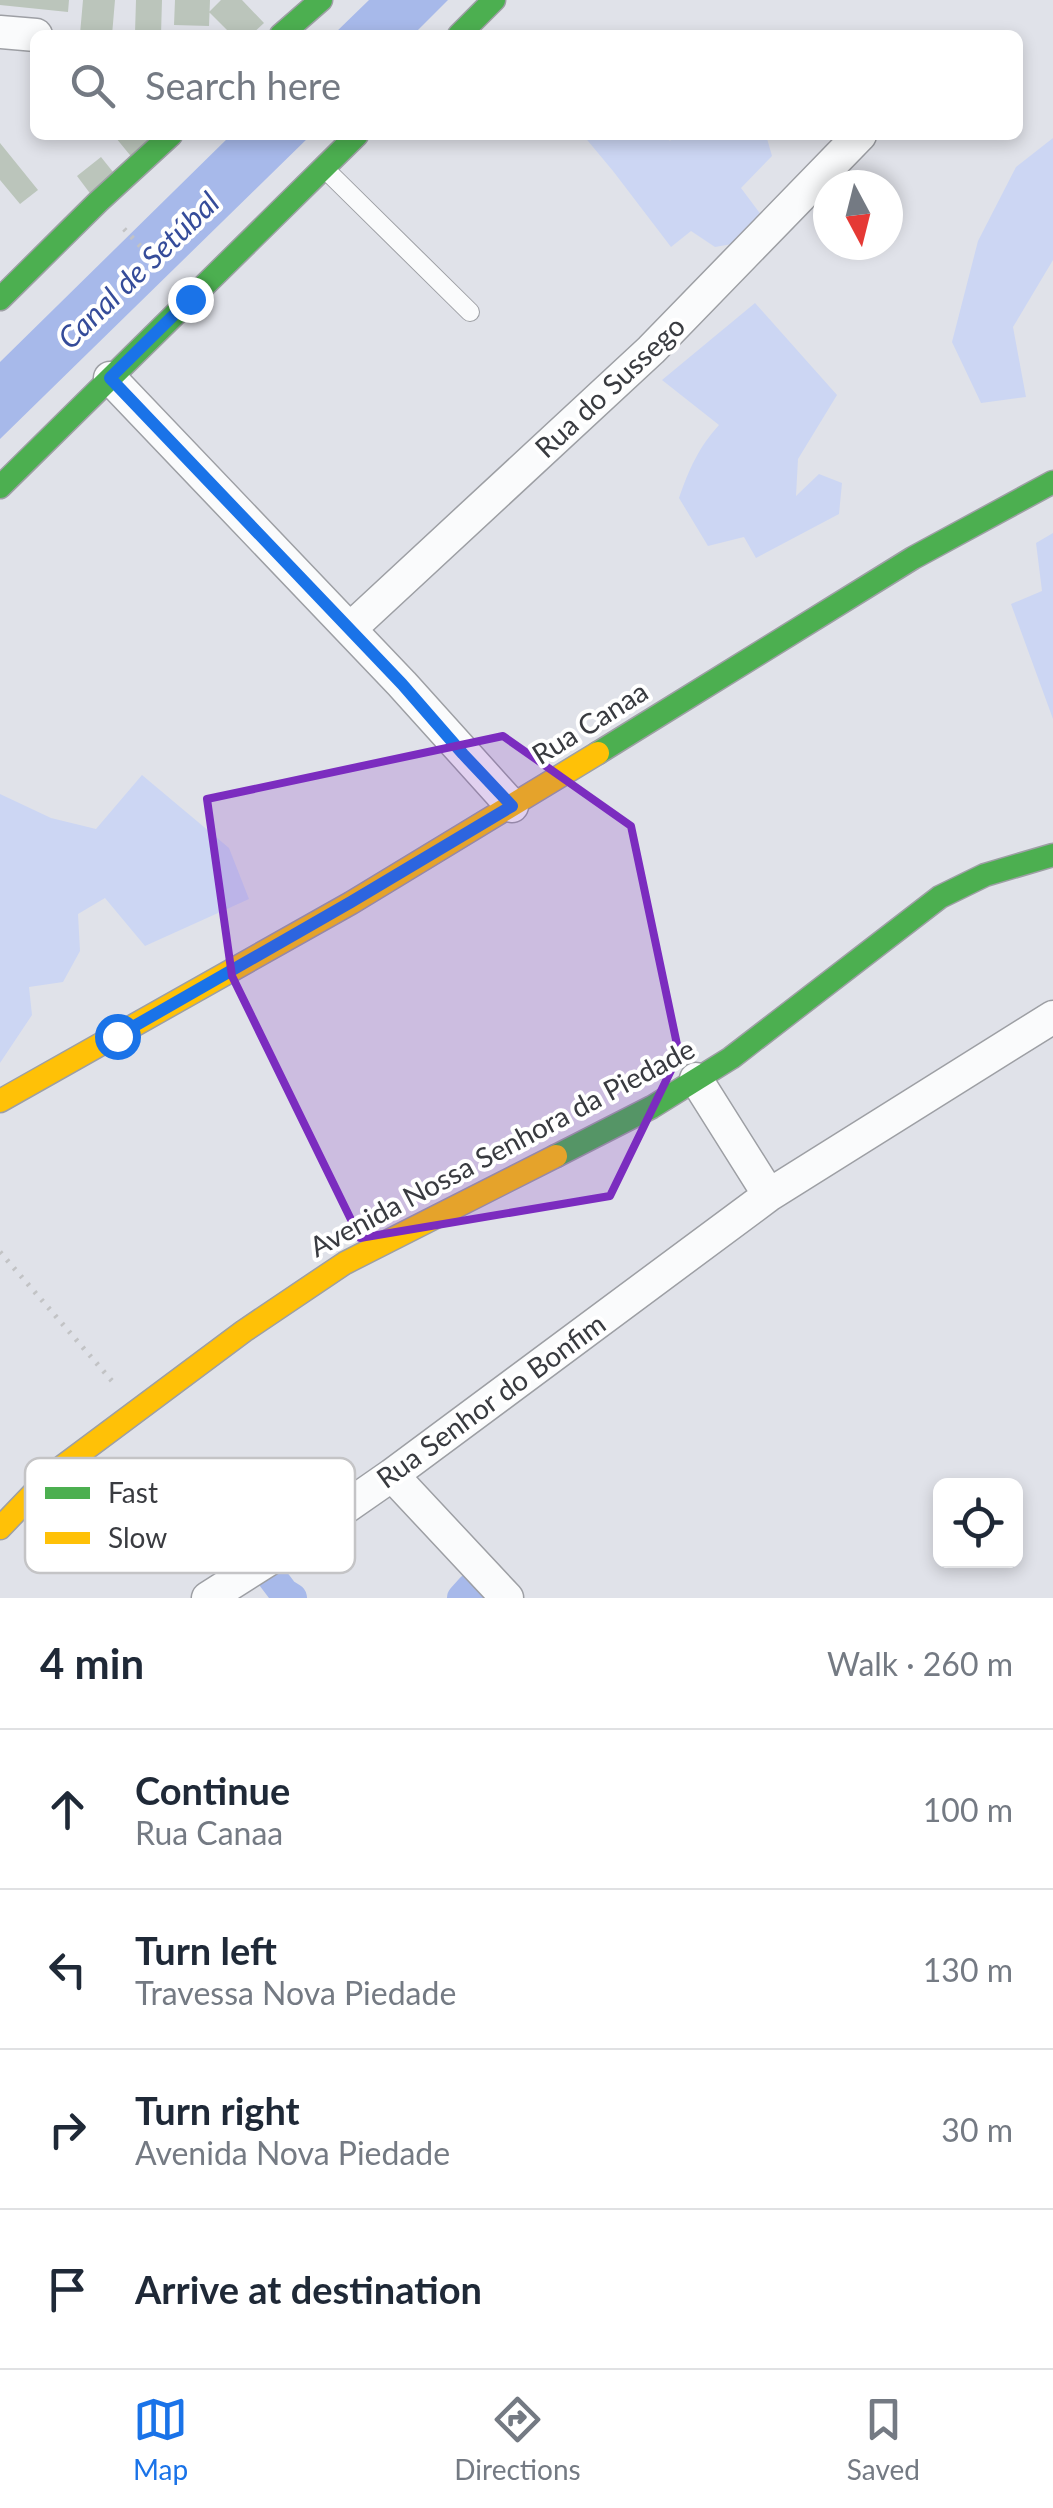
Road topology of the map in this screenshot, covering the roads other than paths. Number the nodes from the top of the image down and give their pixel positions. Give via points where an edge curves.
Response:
1 (321, 0) edge
2 (494, 0) edge
3 (288, 30) edge
4 (464, 30) edge
5 (0, 32) edge
6 (30, 34) edge
7 (166, 140) edge
8 (352, 140) edge
9 (855, 140) edge
10 (324, 168) junction
11 (3, 291) edge
12 (470, 312) dead end
13 (110, 378) junction
14 (1053, 482) edge
15 (0, 487) edge
16 (350, 630) junction
17 (512, 806) junction
18 (1053, 855) edge
19 (1053, 1017) edge
20 (696, 1079) junction
21 (0, 1100) edge
22 (769, 1196) junction
23 (74, 1458) edge
24 (392, 1474) junction
25 (355, 1500) edge
26 (25, 1503) edge
27 (0, 1528) edge
28 (246, 1573) edge
29 (208, 1598) edge
30 (507, 1598) edge

1 - 3 street
2 - 4 street
5 - 6 street
7 - 11 street
8 - 10 street
9 - 16 street, Rua do Sussego via 651,350
10 - 12 lane
10 - 13 street
13 - 15 street
13 - 16 street
14 - 17 street, Rua Canaa via 913,558
16 - 17 street
17 - 21 street, Rua Canaa
18 - 20 street, Avenida Nossa Senhora da Piedade via 940,897
19 - 22 street, Rua Senhor do Bonfim
20 - 22 street
20 - 23 street, Avenida Nossa Senhora da Piedade via 345,1263
22 - 24 street, Rua Senhor do Bonfim
24 - 25 street, Rua Senhor do Bonfim
24 - 30 street
26 - 27 street, Avenida Nossa Senhora da Piedade
28 - 29 street, Rua Senhor do Bonfim

